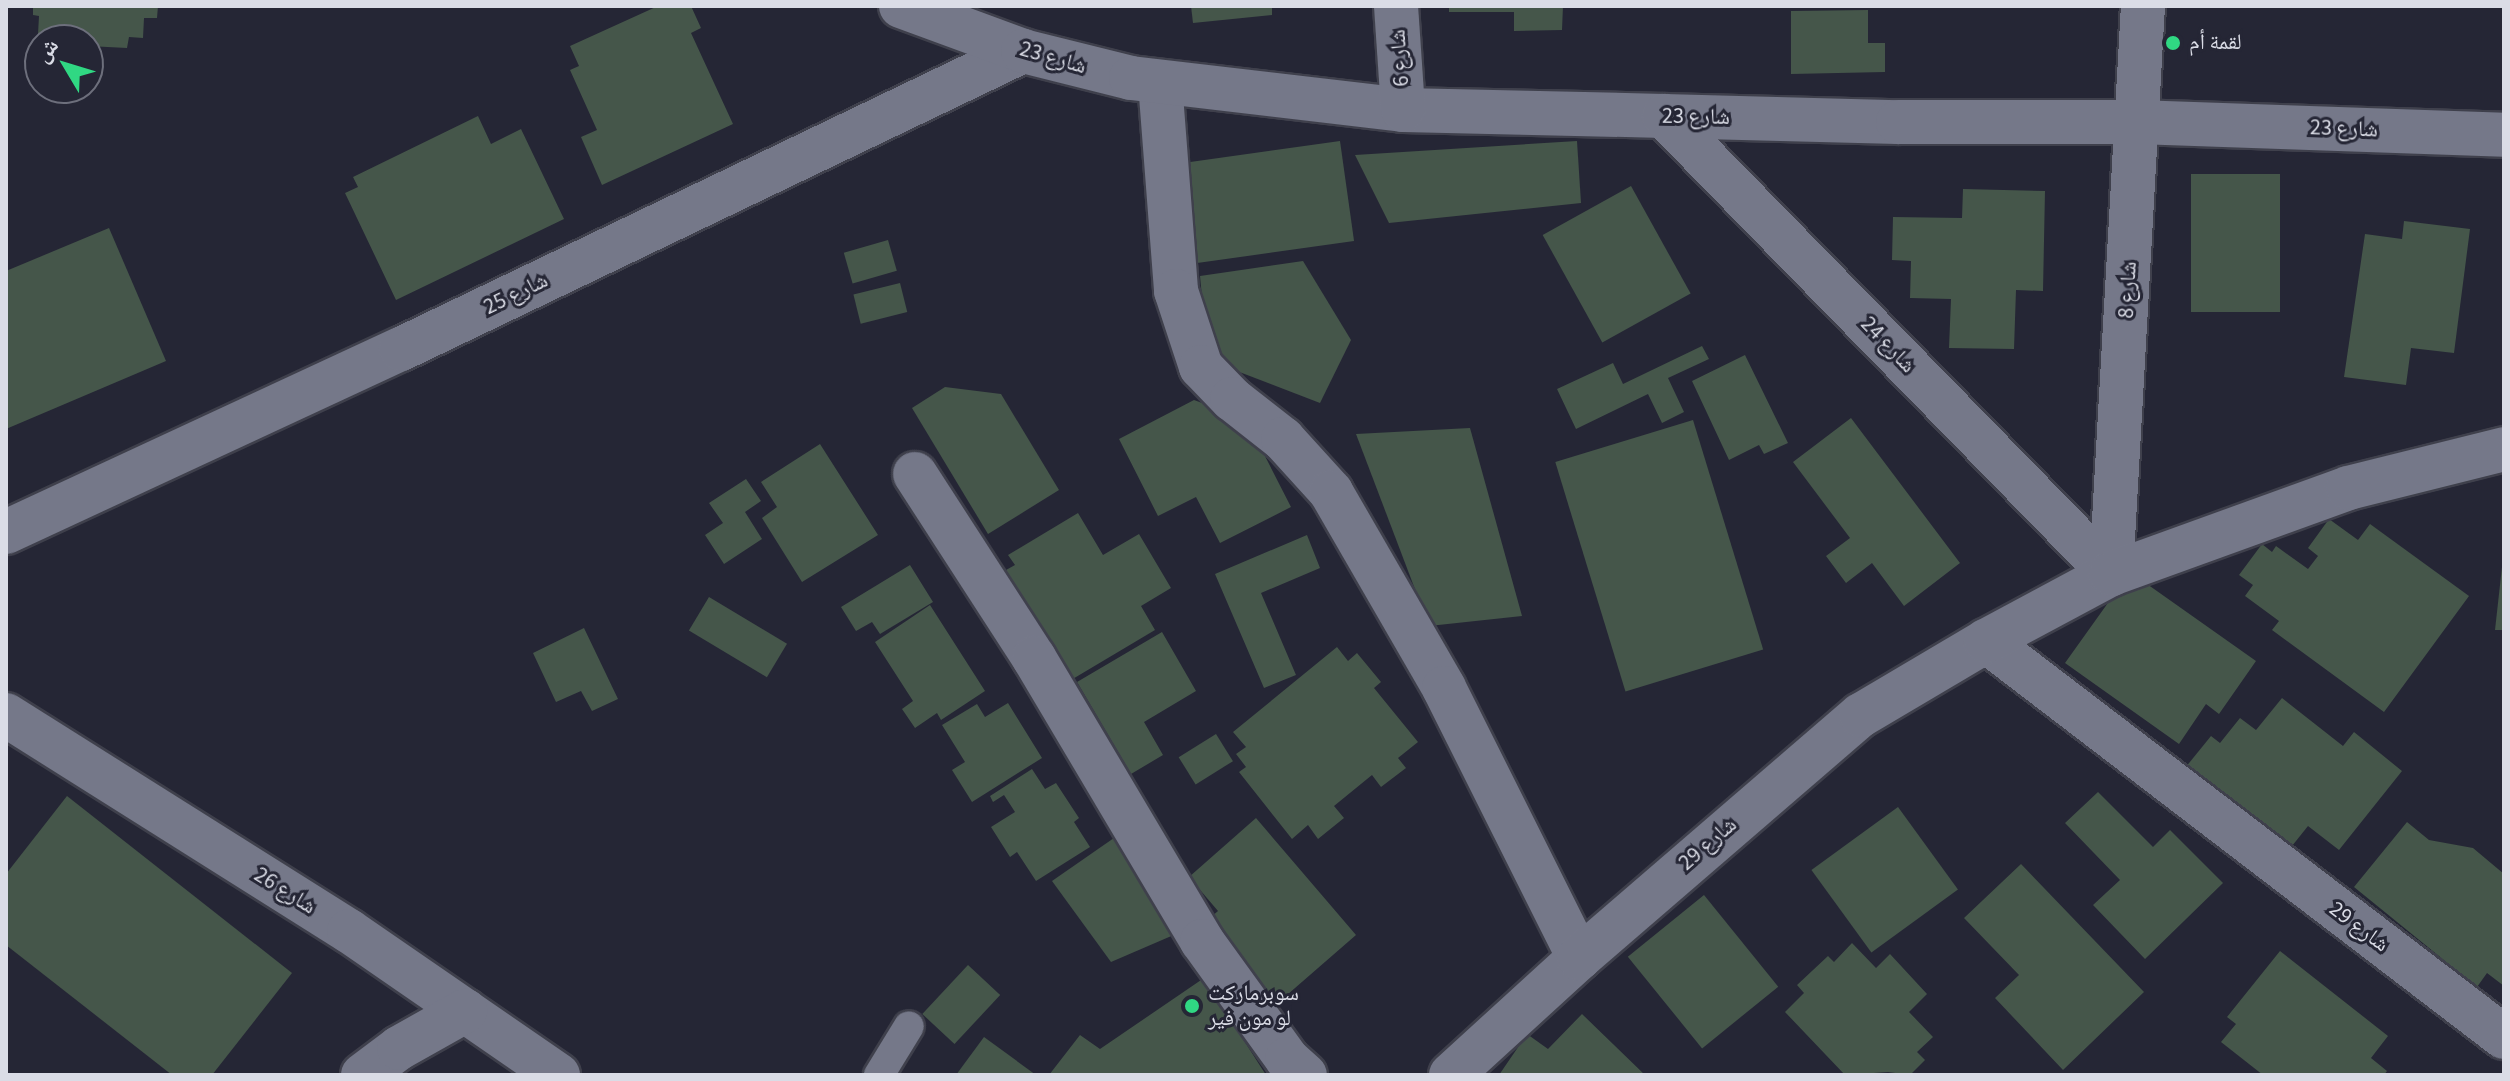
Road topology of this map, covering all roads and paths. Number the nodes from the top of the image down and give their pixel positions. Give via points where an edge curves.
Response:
1 (901, 6) edge
2 (1396, 6) edge
3 (2143, 6) edge
4 (1023, 51) junction
5 (1160, 82) junction
6 (1403, 110) junction
7 (1664, 116) junction
8 (2138, 122) junction
9 (2504, 135) edge
10 (2504, 449) edge
11 (915, 474) dead end
12 (6, 532) edge
13 (2111, 574) junction
14 (1986, 641) junction
15 (6, 715) edge
16 (1579, 958) junction
17 (465, 1011) junction
18 (909, 1026) dead end
19 (2504, 1037) edge
20 (363, 1075) edge
21 (558, 1075) edge
22 (879, 1075) edge
23 (1305, 1075) edge
24 (1451, 1075) edge

1 - 4 street, شارع 23
2 - 6 street, شارع 6
3 - 8 street, شارع 8
4 - 5 street, شارع 23
4 - 12 street, شارع 25
5 - 6 street, شارع 23
5 - 16 street via 1176,291 1201,367 1283,439 1331,492 1444,688
6 - 7 street, شارع 23
7 - 8 street, شارع 23
7 - 13 street, شارع 24
8 - 9 street, شارع 23
8 - 13 street, شارع 8
10 - 13 street, شارع 29 via 2348,488
11 - 23 street via 1034,658 1202,941 1287,1059
13 - 14 street, شارع 29
14 - 16 street, شارع 29 via 1861,715
14 - 19 street, شارع 29
15 - 17 street, شارع 26 via 349,931
16 - 24 street, شارع 29
17 - 20 street
17 - 21 street, شارع 26
18 - 22 lane

